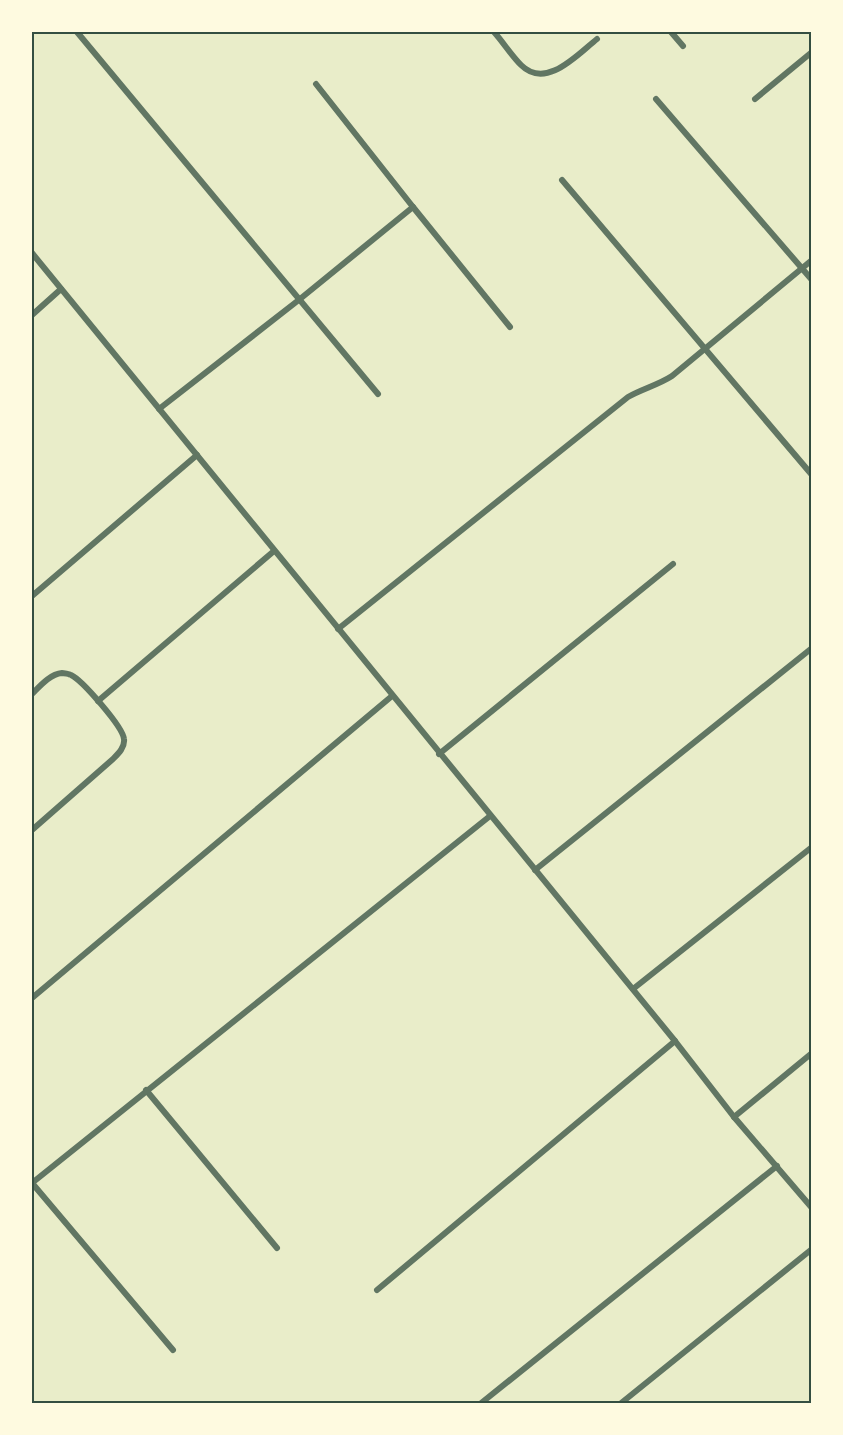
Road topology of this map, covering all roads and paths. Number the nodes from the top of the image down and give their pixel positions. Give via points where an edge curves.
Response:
1 (77, 32) edge
2 (494, 32) edge
3 (671, 32) edge
4 (597, 39) dead end
5 (682, 46) dead end
6 (812, 52) edge
7 (316, 84) dead end
8 (656, 99) dead end
9 (755, 99) dead end
10 (562, 180) dead end
11 (412, 207) junction
12 (32, 253) edge
13 (812, 261) edge
14 (802, 268) junction
15 (812, 280) edge
16 (61, 289) junction
17 (300, 299) junction
18 (32, 315) edge
19 (510, 327) dead end
20 (704, 350) junction
21 (378, 394) dead end
22 (159, 409) junction
23 (197, 455) junction
24 (812, 474) edge
25 (274, 551) junction
26 (672, 564) dead end
27 (32, 596) edge
28 (338, 629) junction
29 (812, 648) edge
30 (32, 694) edge
31 (392, 696) junction
32 (98, 701) junction
33 (439, 754) junction
34 (490, 816) junction
35 (32, 830) edge
36 (812, 847) edge
37 (535, 870) junction
38 (633, 990) junction
39 (32, 998) edge
40 (675, 1041) junction
41 (812, 1053) edge
42 (146, 1090) junction
43 (734, 1117) junction
44 (777, 1166) junction
45 (32, 1183) edge
46 (812, 1208) edge
47 (277, 1248) dead end
48 (812, 1249) edge
49 (377, 1290) dead end
50 (173, 1350) dead end
51 (480, 1404) edge
52 (620, 1404) edge

1 - 17 street
2 - 4 street via 533,74 556,71
3 - 5 street
6 - 9 street
7 - 11 street
8 - 14 street
10 - 20 street
11 - 17 street
11 - 19 street
12 - 16 street
13 - 14 street
14 - 15 street
14 - 20 street
16 - 18 street
16 - 22 street
17 - 21 street
17 - 22 street
20 - 24 street
20 - 28 street via 661,383 628,397
22 - 23 street
23 - 25 street
23 - 27 street
25 - 28 street
25 - 32 street
26 - 33 street
28 - 31 street
29 - 37 street
30 - 32 street via 54,675 63,673 72,675
31 - 33 street
31 - 39 street
32 - 35 street via 121,730 123,745 113,759
33 - 34 street
34 - 37 street
34 - 42 street
36 - 38 street
37 - 38 street
38 - 40 street
40 - 43 street
40 - 49 street
41 - 43 street
42 - 45 street
42 - 47 street
43 - 44 street
44 - 46 street
44 - 51 street
45 - 50 street
48 - 52 street

